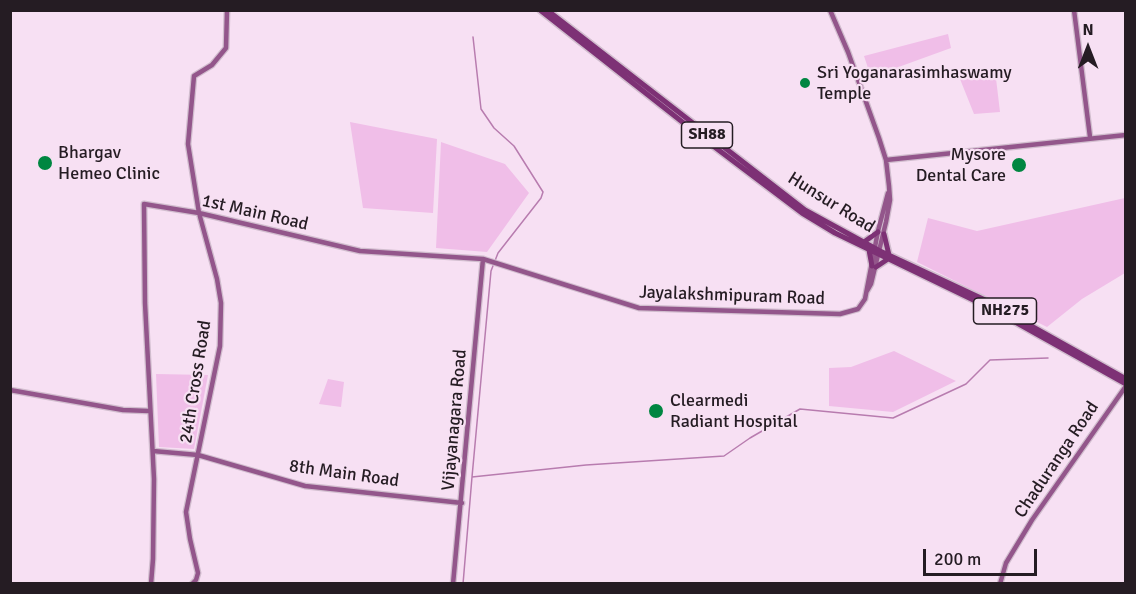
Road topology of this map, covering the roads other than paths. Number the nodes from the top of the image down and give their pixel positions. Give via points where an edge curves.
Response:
1 (227, 10) edge
2 (540, 10) edge
3 (547, 10) edge
4 (830, 10) edge
5 (1074, 10) edge
6 (1125, 135) edge
7 (1090, 137) junction
8 (885, 158) junction
9 (199, 213) junction
10 (881, 233) junction
11 (864, 242) junction
12 (876, 251) junction
13 (889, 257) junction
14 (483, 259) junction
15 (874, 266) junction
16 (1125, 383) edge
17 (10, 390) edge
18 (149, 411) junction
19 (153, 451) junction
20 (198, 456) junction
21 (462, 503) junction
22 (151, 584) edge
23 (192, 584) edge
24 (453, 584) edge
25 (1000, 584) edge

1 - 9 street, 24th Cross Road via 226,48 212,65 194,76 188,144
2 - 12 main road via 802,213
3 - 11 main road, Hunsur Road / SH88 via 805,210
4 - 8 street, Jayalakshmipuram Road
5 - 7 street
6 - 7 street
7 - 8 street
8 - 10 street, Jayalakshmipuram Road via 888,193
9 - 14 street, 1st Main Road via 360,251
9 - 18 street, 1st Main Road via 144,204
9 - 20 street, 24th Cross Road via 217,279 221,326
10 - 11 main road
10 - 12 street, Jayalakshmipuram Road
10 - 13 main road
11 - 12 main road, Hunsur Road / SH88
12 - 13 main road, Hunsur Road / NH275
12 - 15 main road
12 - 15 street, Jayalakshmipuram Road
13 - 15 main road
13 - 16 main road, Hunsur Road / NH275 via 983,299
14 - 15 street, Jayalakshmipuram Road via 625,304 655,309 840,314 858,309 865,299
14 - 21 street, Vijayanagara Road
16 - 25 street, Chaduranga Road via 1032,519 1006,563
17 - 18 street
18 - 19 street
19 - 20 street, 8th Main Road
19 - 22 street
20 - 21 street, 8th Main Road via 306,486
20 - 23 street, 24th Cross Road via 186,512 198,573
21 - 24 street, Vijayanagara Road

